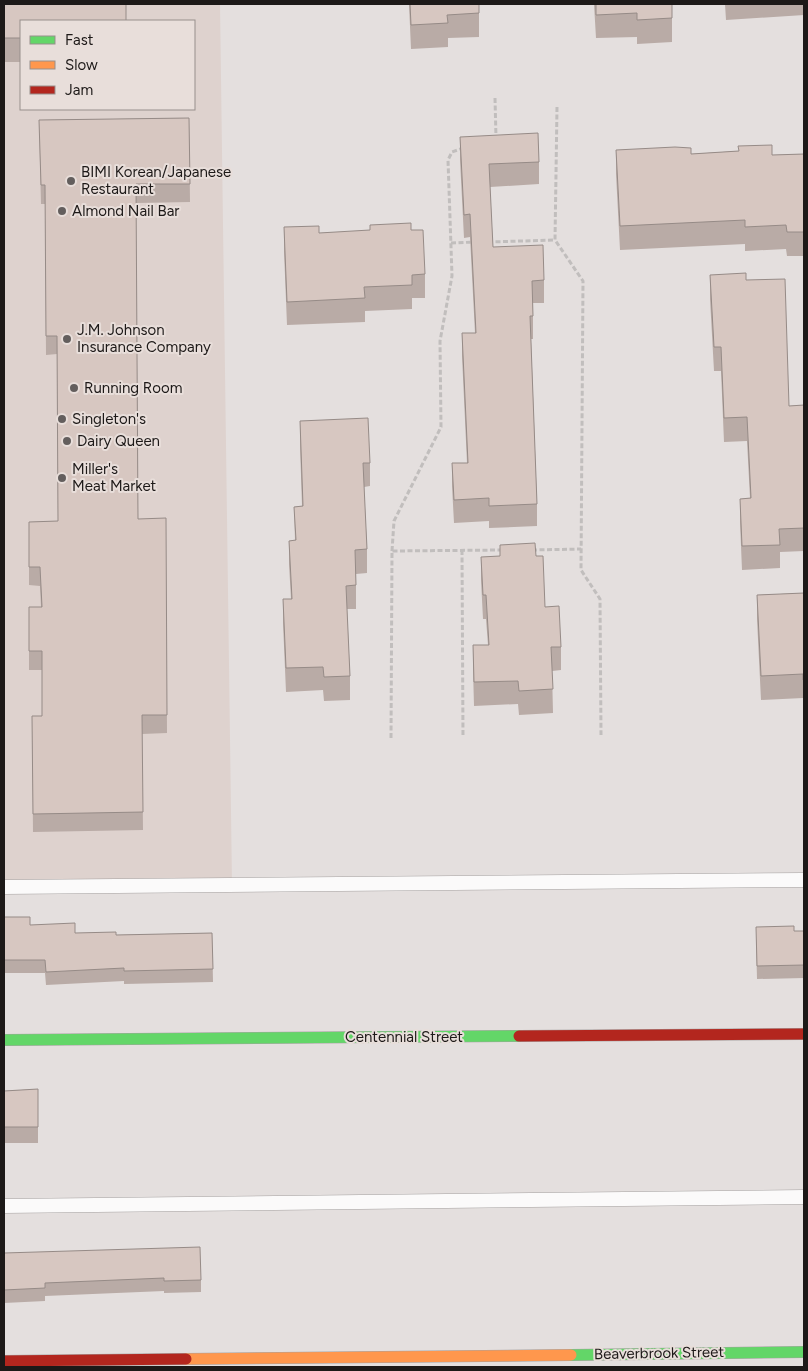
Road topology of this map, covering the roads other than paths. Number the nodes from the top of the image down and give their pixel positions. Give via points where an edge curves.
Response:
1 (804, 880) edge
2 (4, 887) edge
3 (804, 1034) edge
4 (4, 1040) edge
5 (804, 1197) edge
6 (4, 1206) edge
7 (804, 1352) edge
8 (4, 1361) edge

1 - 2 lane
3 - 4 street, Centennial Street
5 - 6 lane
7 - 8 street, Beaverbrook Street

